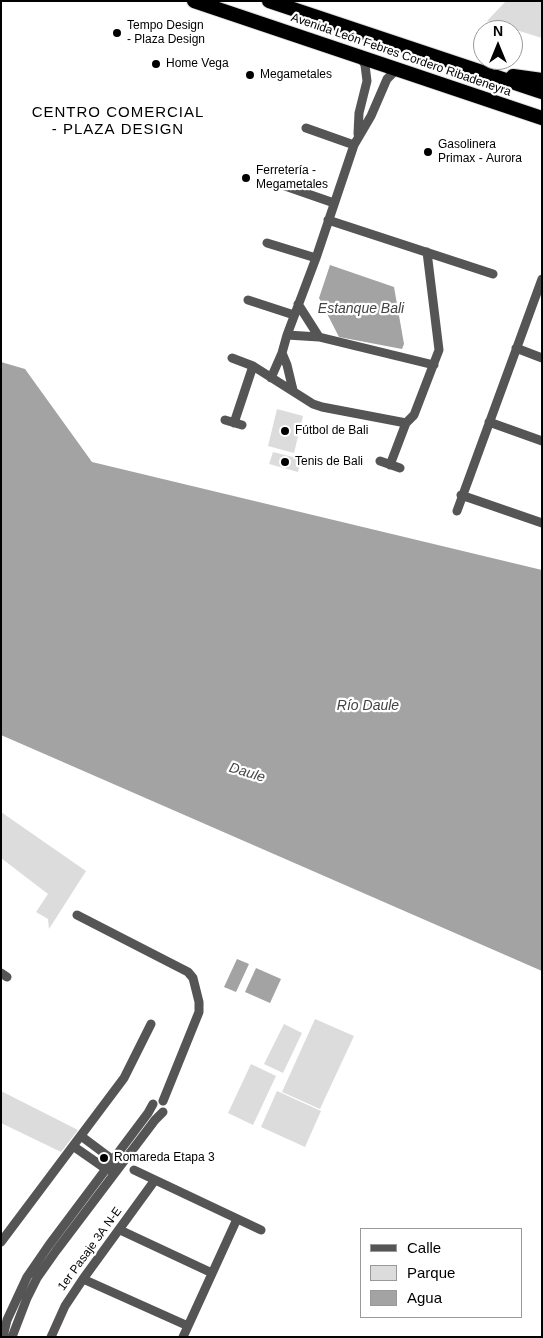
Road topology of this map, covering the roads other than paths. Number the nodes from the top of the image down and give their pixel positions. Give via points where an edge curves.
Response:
1 (194, 1) edge
2 (268, 1) edge
3 (361, 58) junction
4 (396, 70) junction
5 (480, 72) junction
6 (542, 80) edge
7 (542, 92) edge
8 (542, 118) edge
9 (306, 128) dead end
10 (356, 141) junction
11 (285, 186) dead end
12 (334, 203) junction
13 (328, 220) junction
14 (267, 243) dead end
15 (427, 252) junction
16 (316, 258) junction
17 (493, 274) dead end
18 (542, 279) edge
19 (248, 300) dead end
20 (298, 304) junction
21 (294, 315) junction
22 (287, 335) junction
23 (319, 337) junction
24 (516, 348) junction
25 (282, 354) junction
26 (232, 358) dead end
27 (542, 358) edge
28 (434, 365) junction
29 (253, 366) junction
30 (271, 378) junction
31 (293, 390) junction
32 (234, 422) dead end
33 (490, 422) junction
34 (406, 423) junction
35 (542, 441) edge
36 (380, 461) dead end
37 (390, 465) junction
38 (400, 468) dead end
39 (461, 495) junction
40 (457, 511) dead end
41 (542, 523) edge
42 (77, 914) dead end
43 (151, 1024) dead end
44 (163, 1101) junction
45 (153, 1104) junction
46 (163, 1112) junction
47 (80, 1136) junction
48 (73, 1146) junction
49 (112, 1160) junction
50 (106, 1169) junction
51 (134, 1170) dead end
52 (117, 1171) junction
53 (155, 1180) junction
54 (237, 1219) junction
55 (120, 1230) junction
56 (261, 1230) dead end
57 (1, 1242) edge
58 (212, 1273) junction
59 (83, 1279) junction
60 (188, 1326) junction
61 (55, 1336) edge
62 (2, 1337) edge
63 (12, 1337) edge
64 (183, 1337) edge

1 - 3 highway, Avenida León Febres Cordero Ribadeneyra
2 - 5 highway, Avenida León Febres Cordero Ribadeneyra
3 - 4 highway, Avenida León Febres Cordero Ribadeneyra
3 - 10 street via 367,80
4 - 8 highway, Avenida León Febres Cordero Ribadeneyra
4 - 10 street via 387,79
5 - 6 highway
5 - 7 highway, Avenida León Febres Cordero Ribadeneyra
9 - 10 street
10 - 12 street
11 - 12 street
12 - 13 street
13 - 15 street
13 - 16 street
14 - 16 street
15 - 17 street
15 - 28 street via 439,345
16 - 20 street
18 - 24 street
19 - 21 street
20 - 21 street
20 - 23 street
21 - 22 street
22 - 23 street
22 - 25 street
23 - 28 street
24 - 27 street
24 - 33 street
25 - 30 street
25 - 31 street
26 - 29 street
28 - 34 street via 414,415
29 - 30 street
29 - 32 street
30 - 31 street
31 - 34 street via 322,407
33 - 35 street
33 - 39 street
34 - 37 street
36 - 37 street
37 - 38 street
39 - 40 street
39 - 41 street
42 - 44 street via 188,972 193,978 200,1002 199,1012
43 - 47 street via 124,1078
44 - 45 street via 157,1100
44 - 46 street via 166,1106
45 - 46 street via 155,1112
45 - 49 street
46 - 52 street
47 - 48 street
47 - 49 street
48 - 50 street
48 - 57 street
49 - 50 street
49 - 52 street
50 - 52 street
50 - 62 street via 27,1277
51 - 53 street
52 - 63 street via 37,1278
53 - 54 street
53 - 55 street, 1er Pasaje 3A N-E
54 - 56 street
54 - 58 street
55 - 58 street
55 - 59 street, 1er Pasaje 3A N-E
58 - 60 street
59 - 60 street
59 - 61 street, 1er Pasaje 3A N-E via 65,1306
60 - 64 street

